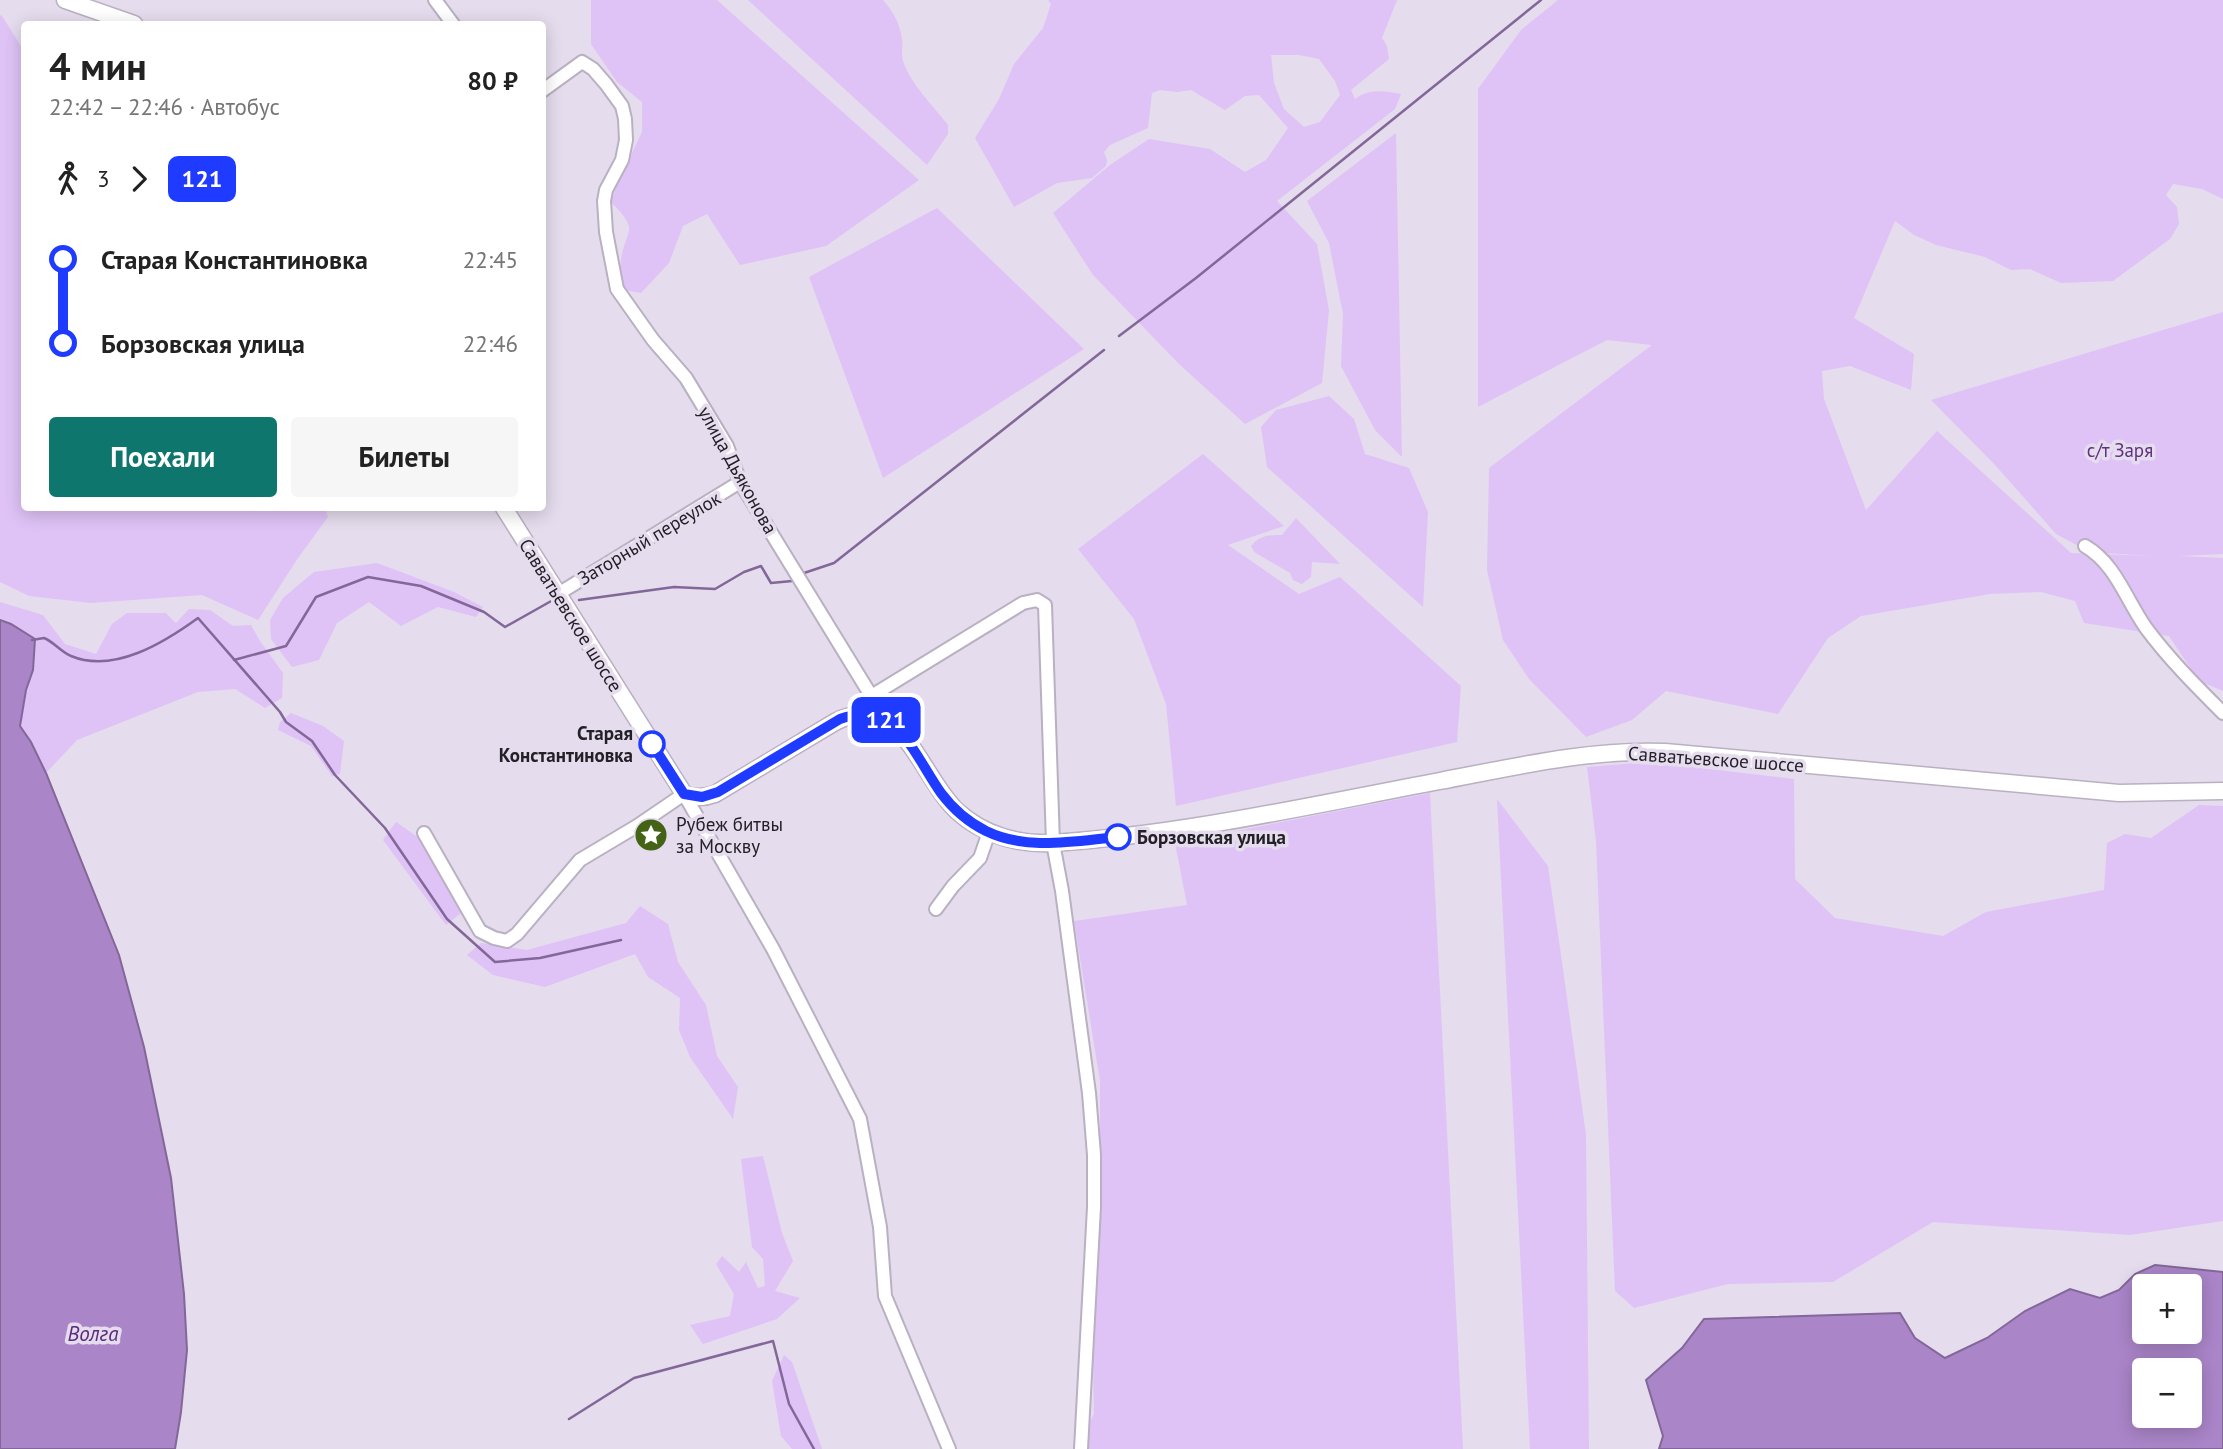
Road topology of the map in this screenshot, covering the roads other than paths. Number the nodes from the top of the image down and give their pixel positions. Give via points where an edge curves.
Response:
1 (65, 0) edge
2 (435, 0) edge
3 (125, 21) edge
4 (451, 21) edge
5 (546, 88) edge
6 (740, 482) junction
7 (506, 511) edge
8 (2085, 546) dead end
9 (558, 594) junction
10 (873, 695) junction
11 (2223, 713) edge
12 (886, 720) junction
13 (2223, 792) edge
14 (684, 794) junction
15 (989, 832) junction
16 (424, 833) dead end
17 (1053, 843) junction
18 (936, 909) dead end
19 (949, 1449) edge
20 (1081, 1449) edge

1 - 3 main road
2 - 4 street
5 - 6 street, улица Дьяконова via 582,62 622,106 626,140 604,201 617,289 686,378 727,446
6 - 9 street, Заторный переулок
6 - 10 street, улица Дьяконова
7 - 9 main road, Савватьевское шоссе
8 - 11 street via 2116,575 2132,607 2167,656
9 - 14 main road, Савватьевское шоссе
10 - 12 street, улица Дьяконова
10 - 17 street via 1023,603 1040,601 1045,605
12 - 14 main road via 869,715 846,717 715,794
12 - 15 main road, улица Дьяконова via 900,731 950,803
13 - 17 main road, Савватьевское шоссе via 2119,793 1629,752 1549,761 1172,832
14 - 16 street via 580,860 508,940 480,931
14 - 19 street via 774,949 860,1119 880,1227 885,1296
15 - 17 main road, улица Дьяконова via 1020,842
15 - 18 street via 980,858
17 - 20 street via 1094,1155

